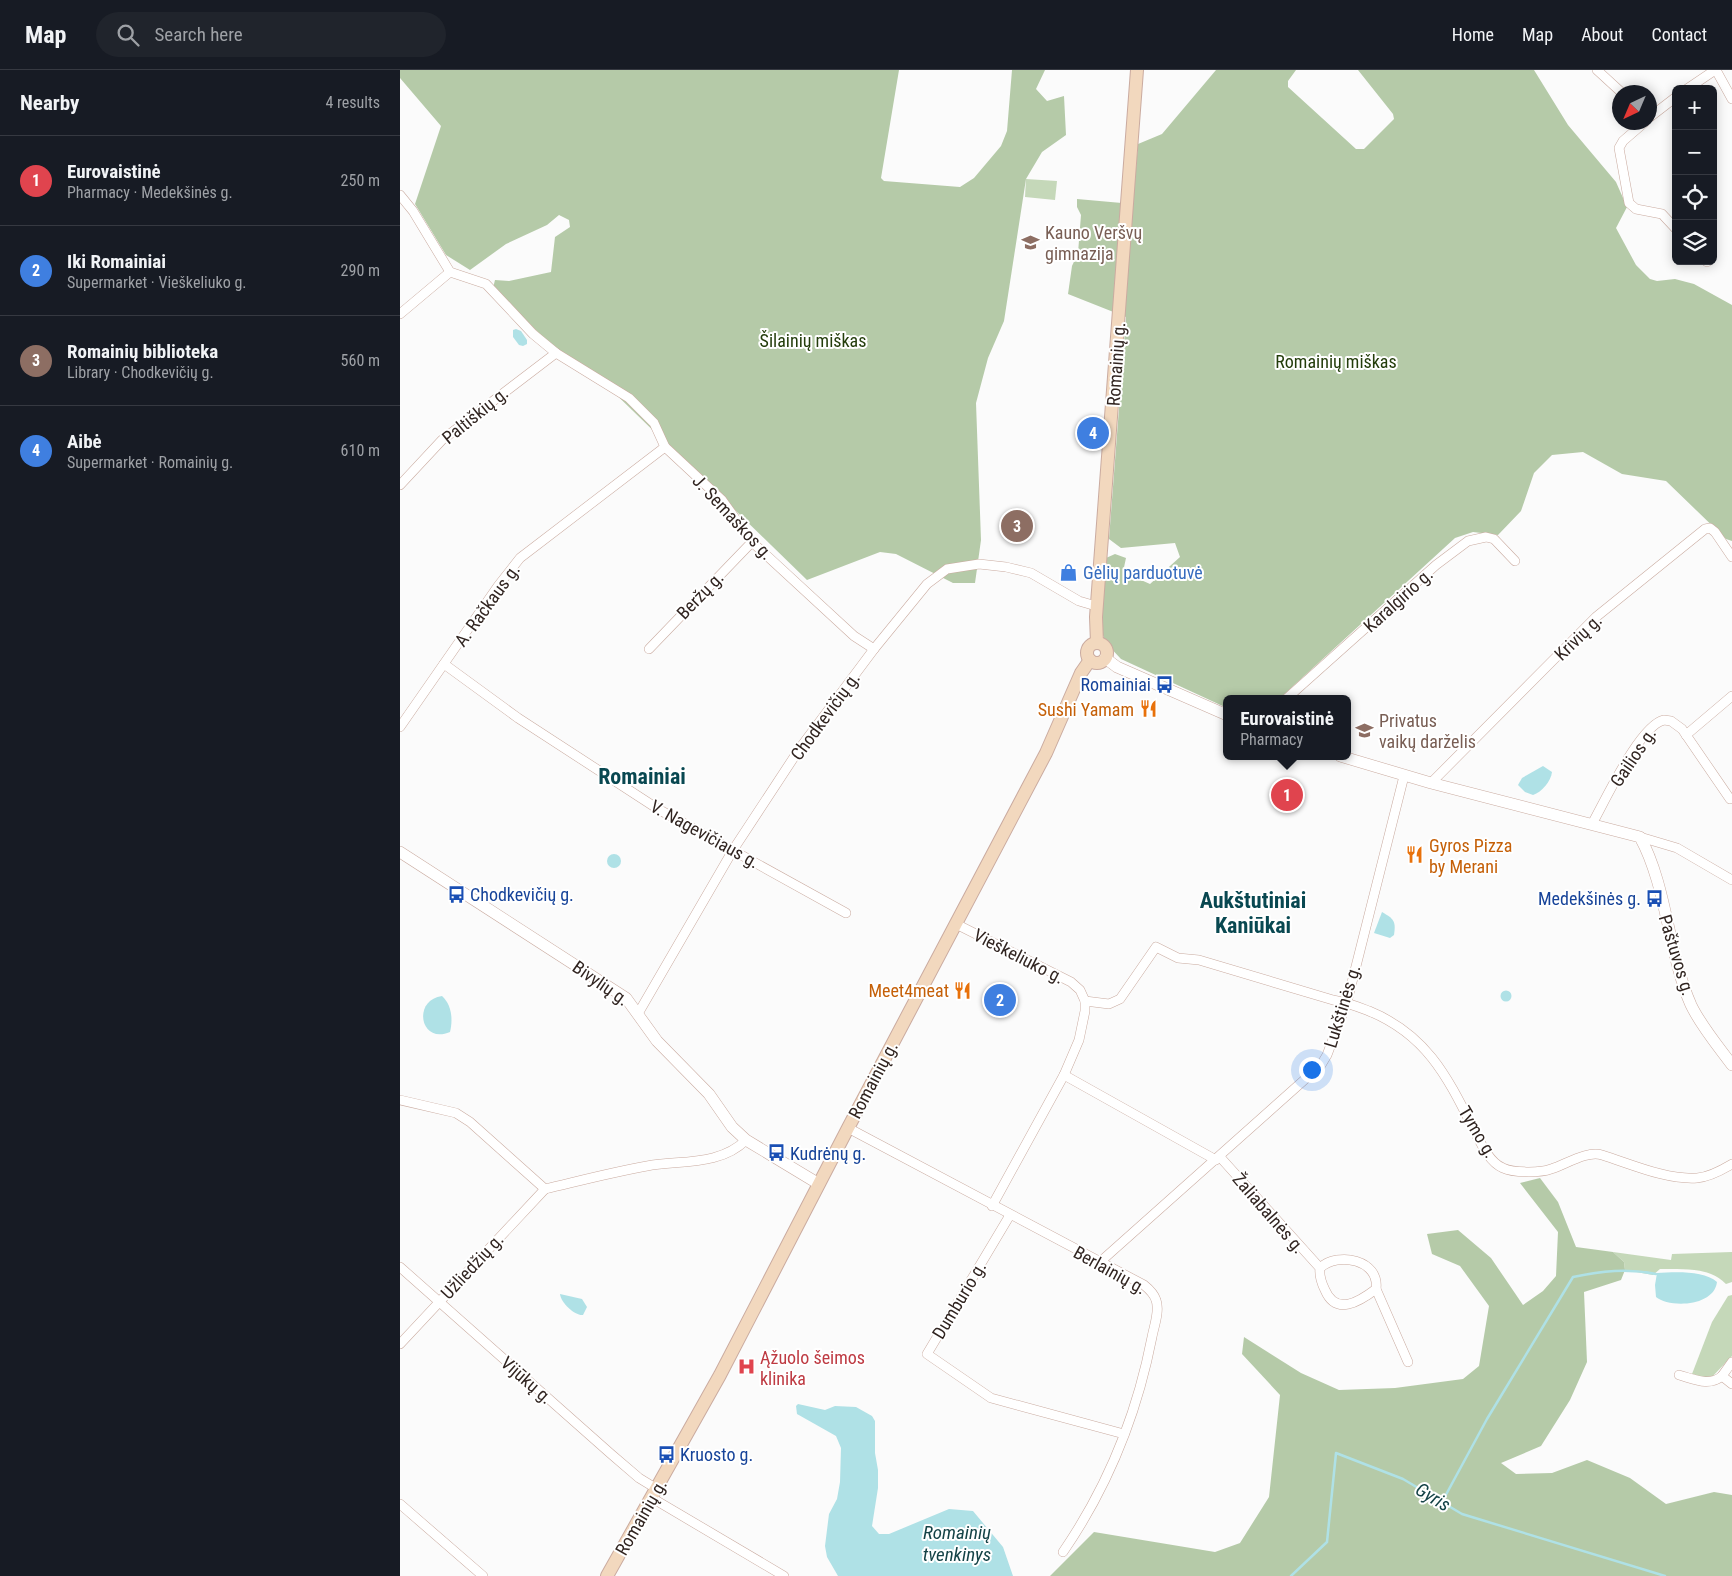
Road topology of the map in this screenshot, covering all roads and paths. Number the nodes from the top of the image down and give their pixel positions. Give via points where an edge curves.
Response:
1 (1137, 70) edge
2 (1597, 70) edge
3 (1716, 70) edge
4 (1705, 73) edge
5 (1613, 85) edge
6 (1692, 85) edge
7 (1732, 99) edge
8 (1672, 100) edge
9 (1657, 112) edge
10 (1636, 130) edge
11 (400, 195) edge
12 (1672, 225) edge
13 (450, 272) junction
14 (400, 314) edge
15 (556, 353) junction
16 (665, 447) junction
17 (400, 485) edge
18 (752, 542) junction
19 (1732, 557) edge
20 (1515, 561) dead end
21 (1096, 606) junction
22 (1097, 643) junction
23 (649, 649) dead end
24 (874, 649) junction
25 (1105, 658) junction
26 (1090, 660) junction
27 (444, 664) junction
28 (1290, 695) edge
29 (1732, 696) edge
30 (1223, 713) edge
31 (400, 727) edge
32 (1686, 735) junction
33 (1351, 759) edge
34 (1404, 776) junction
35 (1431, 784) junction
36 (1730, 799) dead end
37 (1592, 824) junction
38 (1640, 837) junction
39 (733, 850) junction
40 (400, 852) edge
41 (1732, 880) edge
42 (846, 913) dead end
43 (956, 924) junction
44 (1085, 1001) junction
45 (1346, 1002) junction
46 (639, 1012) junction
47 (1732, 1065) edge
48 (1064, 1075) junction
49 (400, 1100) edge
50 (848, 1128) junction
51 (746, 1140) junction
52 (1218, 1159) junction
53 (1732, 1164) edge
54 (818, 1184) junction
55 (545, 1188) junction
56 (992, 1206) junction
57 (1010, 1215) junction
58 (1100, 1262) junction
59 (400, 1267) edge
60 (1320, 1268) junction
61 (1376, 1289) junction
62 (438, 1302) junction
63 (400, 1344) edge
64 (1408, 1362) dead end
65 (1732, 1362) edge
66 (1678, 1375) dead end
67 (1722, 1376) junction
68 (1732, 1384) edge
69 (1124, 1434) junction
70 (655, 1493) junction
71 (400, 1504) edge
72 (1063, 1552) dead end
73 (483, 1576) edge
74 (607, 1576) edge
75 (784, 1576) edge

1 - 21 main road, Romainių g.
2 - 5 street
3 - 4 street
3 - 7 street
4 - 6 street
8 - 9 street
10 - 12 street via 1619,148 1629,203 1636,209 1662,214
11 - 13 street via 413,210
13 - 14 street
13 - 15 street, J. Semaškos g. via 486,284 533,334
15 - 16 street, J. Semaškos g. via 629,398 654,423
15 - 17 street, Paltiškių g. via 442,440
16 - 18 street, J. Semaškos g. via 722,500
16 - 27 street, A. Račkaus g. via 520,558
18 - 23 street, Beržų g.
18 - 24 street, J. Semaškos g. via 854,636
19 - 35 street, Krivių g. via 1715,532 1706,529 1596,618
20 - 28 street, Karalgirio g. via 1494,539 1486,537 1468,541 1436,565
21 - 22 main road, Romainių g.
21 - 24 street, Chodkevičių g. via 1079,601 1056,586 1014,568 979,564 947,569 919,592
22 - 25 main road via 1105,648
22 - 26 main road via 1088,648
24 - 39 street, Chodkevičių g. via 800,748
25 - 26 main road via 1099,662
25 - 30 street via 1178,696
26 - 43 main road, Romainių g. via 1081,672 1046,753
27 - 31 street, A. Račkaus g.
27 - 39 street, V. Nagevičiaus g. via 518,718 658,809
29 - 32 street, Gailios g.
32 - 36 street
32 - 37 street, Gailios g. via 1670,721 1658,721 1653,725 1627,759
33 - 34 street
34 - 35 street
34 - 45 street, Lukštinės g.
35 - 37 street
37 - 38 street
38 - 41 street via 1677,848
38 - 47 street, Paštuvos g. via 1649,854 1692,1005
39 - 42 street, V. Nagevičiaus g.
39 - 46 street, Chodkevičių g.
40 - 46 street, Bivylių g. via 619,993
43 - 44 street, Vieškeliuko g. via 1071,982
43 - 50 main road, Romainių g.
44 - 45 street, Tymo g. via 1109,1004 1120,999 1156,947 1178,958 1218,964
44 - 48 street via 1079,1040
45 - 52 street, Lukštinės g. via 1328,1055 1321,1065
45 - 53 street, Tymo g. via 1387,1018 1410,1033 1435,1061 1491,1158 1502,1168 1532,1172 1550,1170 1598,1154 1671,1176 1698,1178
46 - 51 street, Bivylių g. via 658,1041
48 - 52 street
48 - 56 street
49 - 55 street via 456,1113
50 - 54 main road, Romainių g.
50 - 56 street, Berlainių g.
51 - 54 street, Bivylių g.
51 - 55 street via 739,1147 704,1160 646,1166
52 - 58 street, Lukštinės g.
52 - 60 street, Žaliabalnės g.
54 - 70 main road, Romainių g.
55 - 62 street, Užliedžių g.
56 - 57 street, Berlainių g.
57 - 58 street, Berlainių g.
57 - 69 street, Dumburio g. via 927,1354 991,1398
58 - 69 street, Berlainių g. via 1144,1286 1157,1301 1158,1308
59 - 62 street, Vijūkų g.
60 - 61 street, Žaliabalnės g. via 1348,1258 1357,1260 1375,1280
60 - 61 street, Žaliabalnės g. via 1320,1278 1328,1298 1336,1305 1351,1303
61 - 64 street, Žaliabalnės g.
62 - 63 street, Užliedžių g.
62 - 70 street, Vijūkų g.
65 - 67 street
66 - 67 street via 1708,1383
67 - 68 street
69 - 72 street, Berlainių g. via 1095,1502
70 - 74 main road, Romainių g.
70 - 75 street
71 - 73 street

